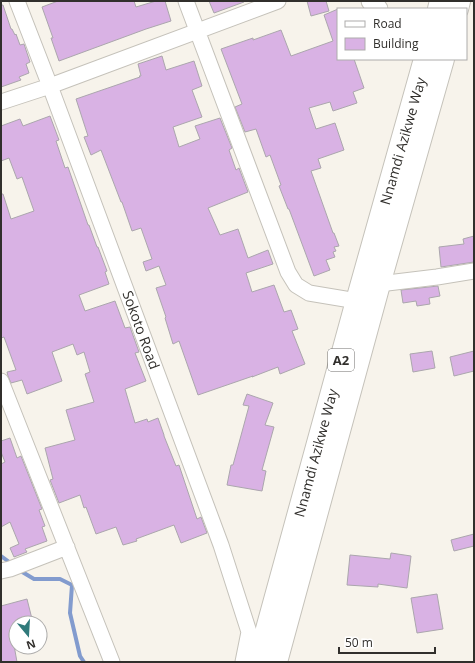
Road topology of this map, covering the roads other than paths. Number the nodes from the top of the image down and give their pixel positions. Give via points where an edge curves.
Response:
1 (17, 1) edge
2 (186, 1) edge
3 (278, 1) edge
4 (198, 30) junction
5 (426, 60) edge
6 (443, 60) edge
7 (50, 86) junction
8 (1, 102) edge
9 (474, 271) edge
10 (379, 284) junction
11 (357, 301) junction
12 (1, 381) edge
13 (66, 547) junction
14 (6, 570) edge
15 (112, 662) edge
16 (243, 662) edge
17 (258, 662) edge
18 (276, 662) edge

1 - 7 street, Sokoto Road
2 - 4 street
3 - 4 street
4 - 7 street
4 - 11 street via 288,272 296,285 309,292
5 - 11 highway, Nnamdi Azikwe Way / A2
6 - 10 highway, Nnamdi Azikwe Way / A2
7 - 8 street
7 - 16 street, Sokoto Road via 221,544 249,632
9 - 10 street
10 - 18 highway, Nnamdi Azikwe Way / A2
11 - 17 highway, Nnamdi Azikwe Way / A2
12 - 13 street
13 - 14 street
13 - 15 street

